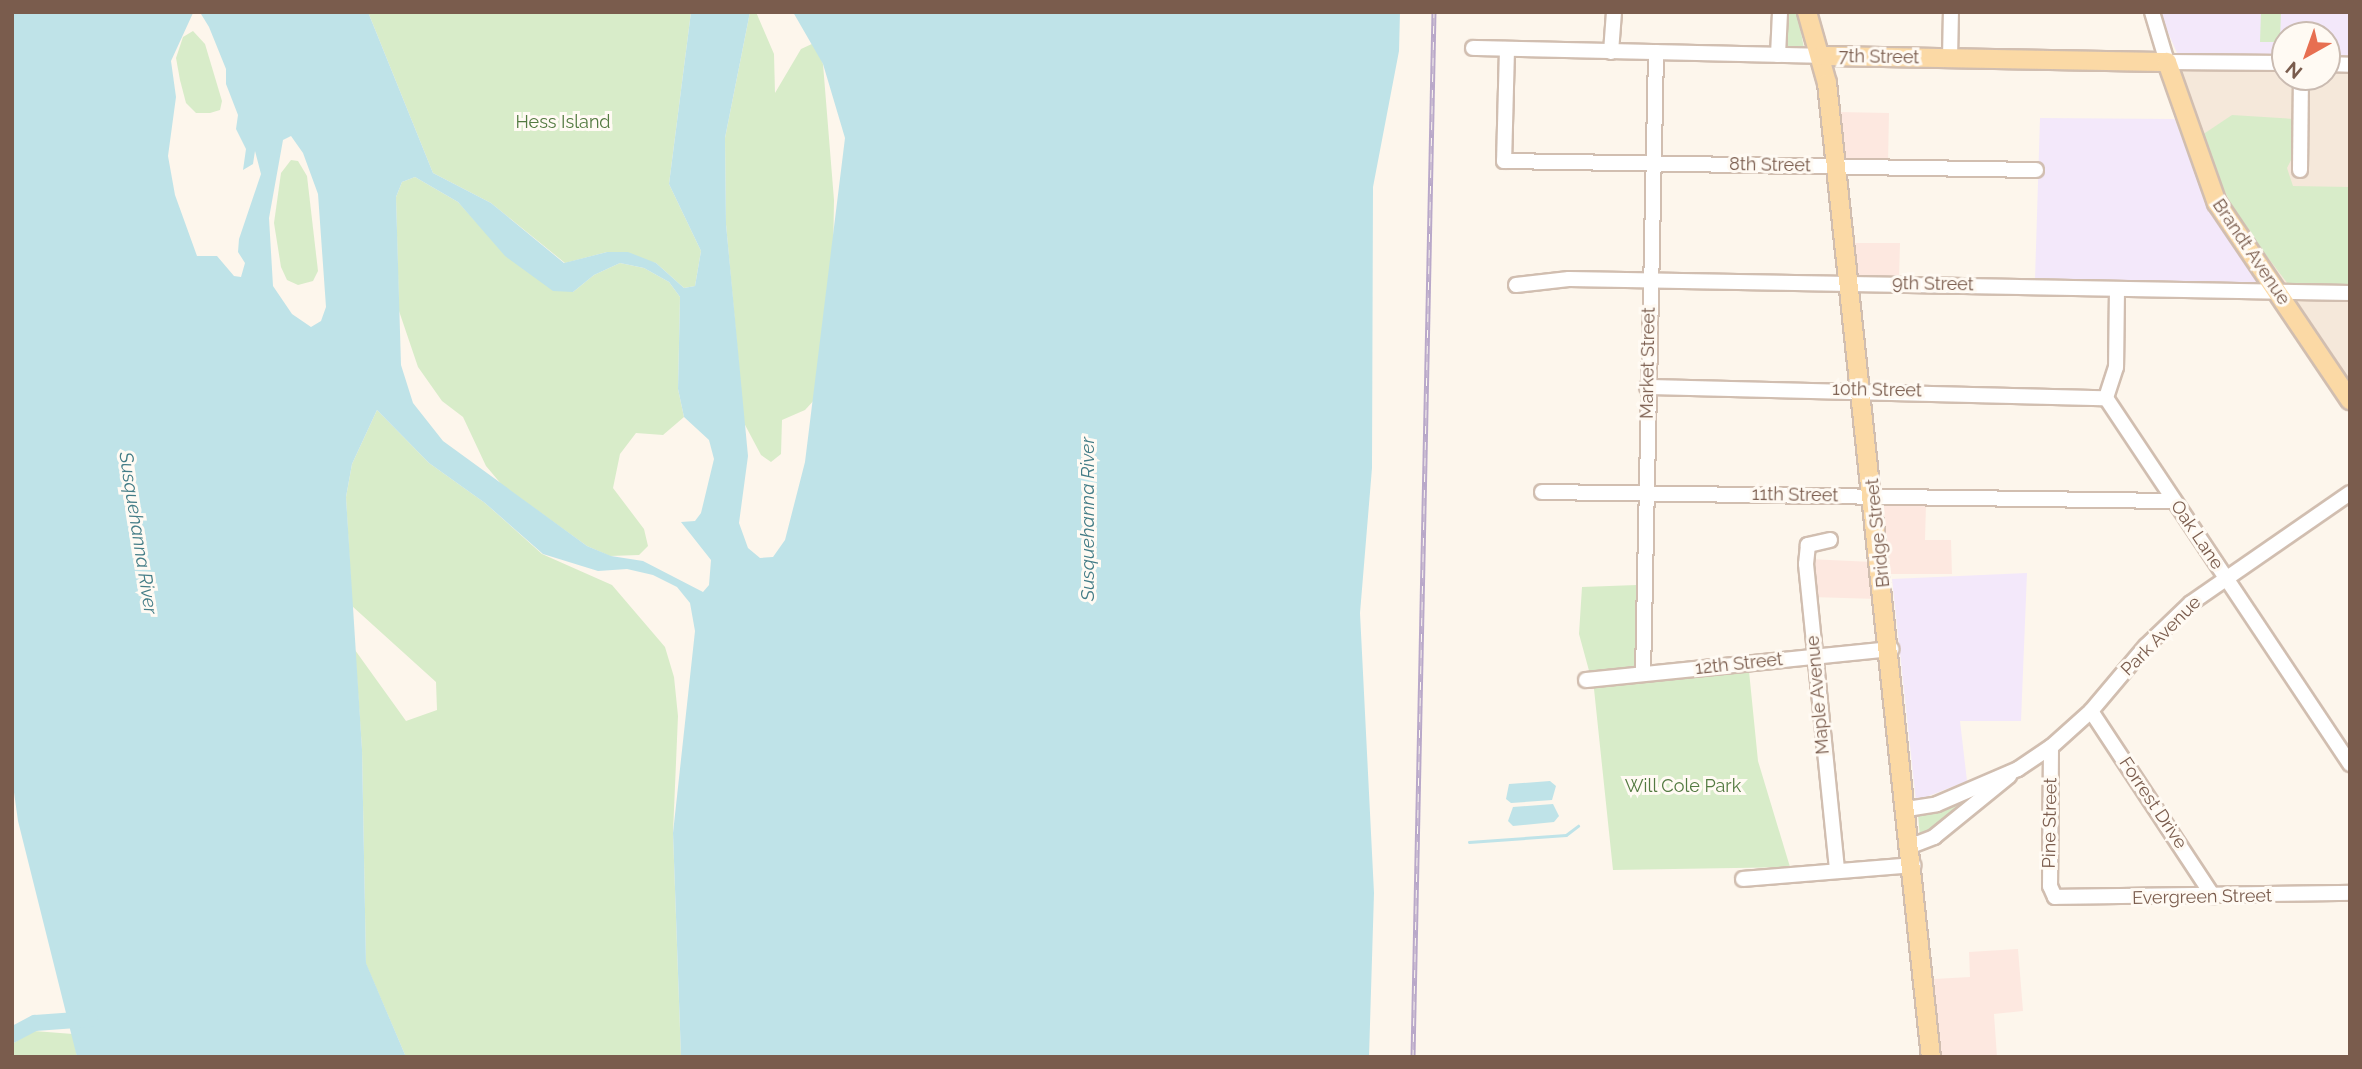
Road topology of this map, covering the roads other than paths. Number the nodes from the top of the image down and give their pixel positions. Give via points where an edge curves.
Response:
1 (1614, 12) edge
2 (1780, 12) edge
3 (1807, 12) edge
4 (1951, 12) edge
5 (2152, 12) edge
6 (1473, 48) dead end
7 (1507, 49) junction
8 (1611, 51) junction
9 (1656, 52) junction
10 (1778, 55) junction
11 (1822, 56) junction
12 (1950, 58) junction
13 (2167, 62) junction
14 (2271, 63) edge
15 (2301, 91) edge
16 (1653, 162) junction
17 (1836, 167) junction
18 (2036, 170) dead end
19 (2300, 170) dead end
20 (1649, 280) junction
21 (1849, 284) junction
22 (1516, 285) dead end
23 (2117, 289) junction
24 (2277, 291) junction
25 (2350, 293) edge
26 (1647, 387) junction
27 (1861, 390) junction
28 (2106, 398) junction
29 (2350, 400) edge
30 (1542, 492) dead end
31 (1645, 492) junction
32 (2350, 493) edge
33 (1874, 496) junction
34 (2174, 500) junction
35 (1830, 540) dead end
36 (2225, 577) junction
37 (1891, 649) junction
38 (1815, 657) junction
39 (1643, 674) junction
40 (1586, 680) dead end
41 (2091, 711) junction
42 (2051, 747) junction
43 (2350, 764) edge
44 (2018, 769) junction
45 (1907, 809) junction
46 (1912, 856) junction
47 (1837, 869) junction
48 (1743, 879) dead end
49 (2350, 893) edge
50 (2213, 896) junction
51 (2056, 897) joint
52 (1931, 1057) edge

1 - 8 street
2 - 10 street
3 - 11 main road, Bridge Street
4 - 12 street
5 - 13 street, Brandt Avenue
6 - 7 street, 7th Street
7 - 8 street, 7th Street
7 - 16 street, 8th Street via 1504,161
8 - 9 street, 7th Street
9 - 10 street, 7th Street
9 - 16 street, Market Street
10 - 11 street, 7th Street
11 - 12 main road, 7th Street
11 - 17 main road, Bridge Street
12 - 13 main road, 7th Street
13 - 14 street, 7th Street
13 - 24 main road, Brandt Avenue via 2217,203
15 - 19 street
16 - 17 street, 8th Street
16 - 20 street, Market Street
17 - 18 street, 8th Street
17 - 21 main road, Bridge Street
20 - 21 street, 9th Street
20 - 22 street, 9th Street via 1569,279
20 - 26 street, Market Street
21 - 23 street, 9th Street
21 - 27 main road, Bridge Street
23 - 24 street, 9th Street
23 - 28 street via 2116,367
24 - 25 street, 9th Street
24 - 29 main road, Brandt Avenue
26 - 27 street, 10th Street
26 - 31 street, Market Street
27 - 28 street, 10th Street
27 - 33 main road, Bridge Street
28 - 34 street, Oak Lane
30 - 31 street, 11th Street
31 - 33 street, 11th Street
31 - 39 street, Market Street
32 - 36 street, Park Avenue
33 - 34 street, 11th Street
33 - 37 main road, Bridge Street
34 - 36 street, Oak Lane
35 - 38 street, Maple Avenue via 1811,542 1806,551
36 - 41 street, Park Avenue via 2168,624
36 - 43 street, Oak Lane
37 - 38 street, 12th Street
37 - 45 main road, Bridge Street
38 - 39 street, 12th Street
38 - 47 street, Maple Avenue
39 - 40 street, 12th Street
41 - 42 street, Park Avenue
41 - 50 street, Forrest Drive
42 - 44 street, Park Avenue
42 - 51 street, Pine Street via 2050,886
44 - 45 street, Park Avenue via 1937,804
44 - 46 street, Park Avenue
45 - 46 main road, Bridge Street
46 - 47 street, Park Avenue
46 - 52 main road, Bridge Street
47 - 48 street, Park Avenue
49 - 50 street, Evergreen Street
50 - 51 street, Evergreen Street

